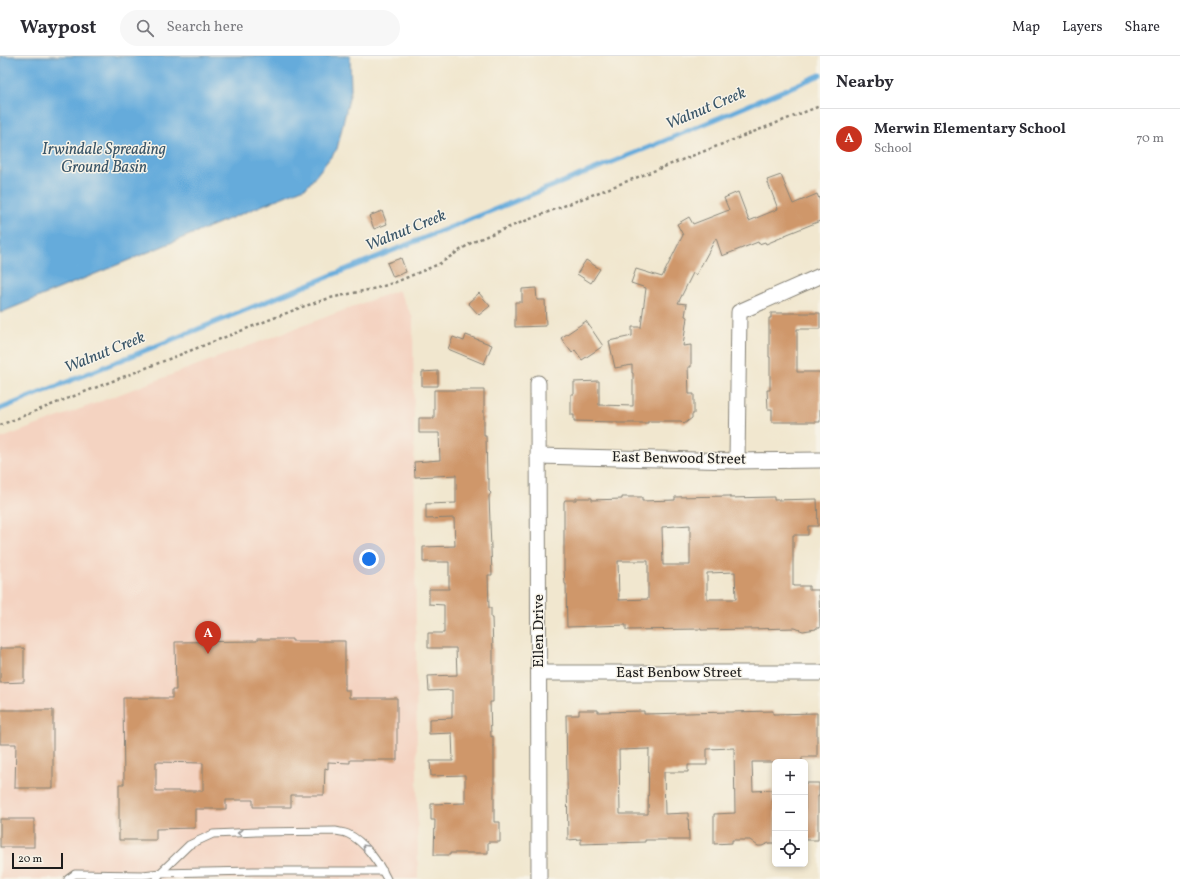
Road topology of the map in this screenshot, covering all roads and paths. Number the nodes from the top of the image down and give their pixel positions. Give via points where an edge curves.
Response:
1 (820, 106) edge
2 (820, 276) edge
3 (538, 383) dead end
4 (0, 425) edge
5 (538, 456) junction
6 (737, 460) junction
7 (820, 460) edge
8 (539, 673) junction
9 (820, 673) edge
10 (383, 871) junction
11 (158, 876) edge
12 (68, 879) edge
13 (387, 879) edge
14 (539, 879) edge

1 - 4 path via 484,237 439,264 396,282 302,307
2 - 6 street via 739,312
3 - 5 street, Ellen Drive
5 - 6 street, East Benwood Street
5 - 8 street, Ellen Drive
6 - 7 street, East Benwood Street
8 - 9 street, East Benbow Street
8 - 14 street, Ellen Drive
10 - 11 lane via 253,871
10 -> 11 lane via 364,846 348,834 336,831 257,832 213,834 189,845
10 - 13 lane
11 - 12 lane via 75,874

